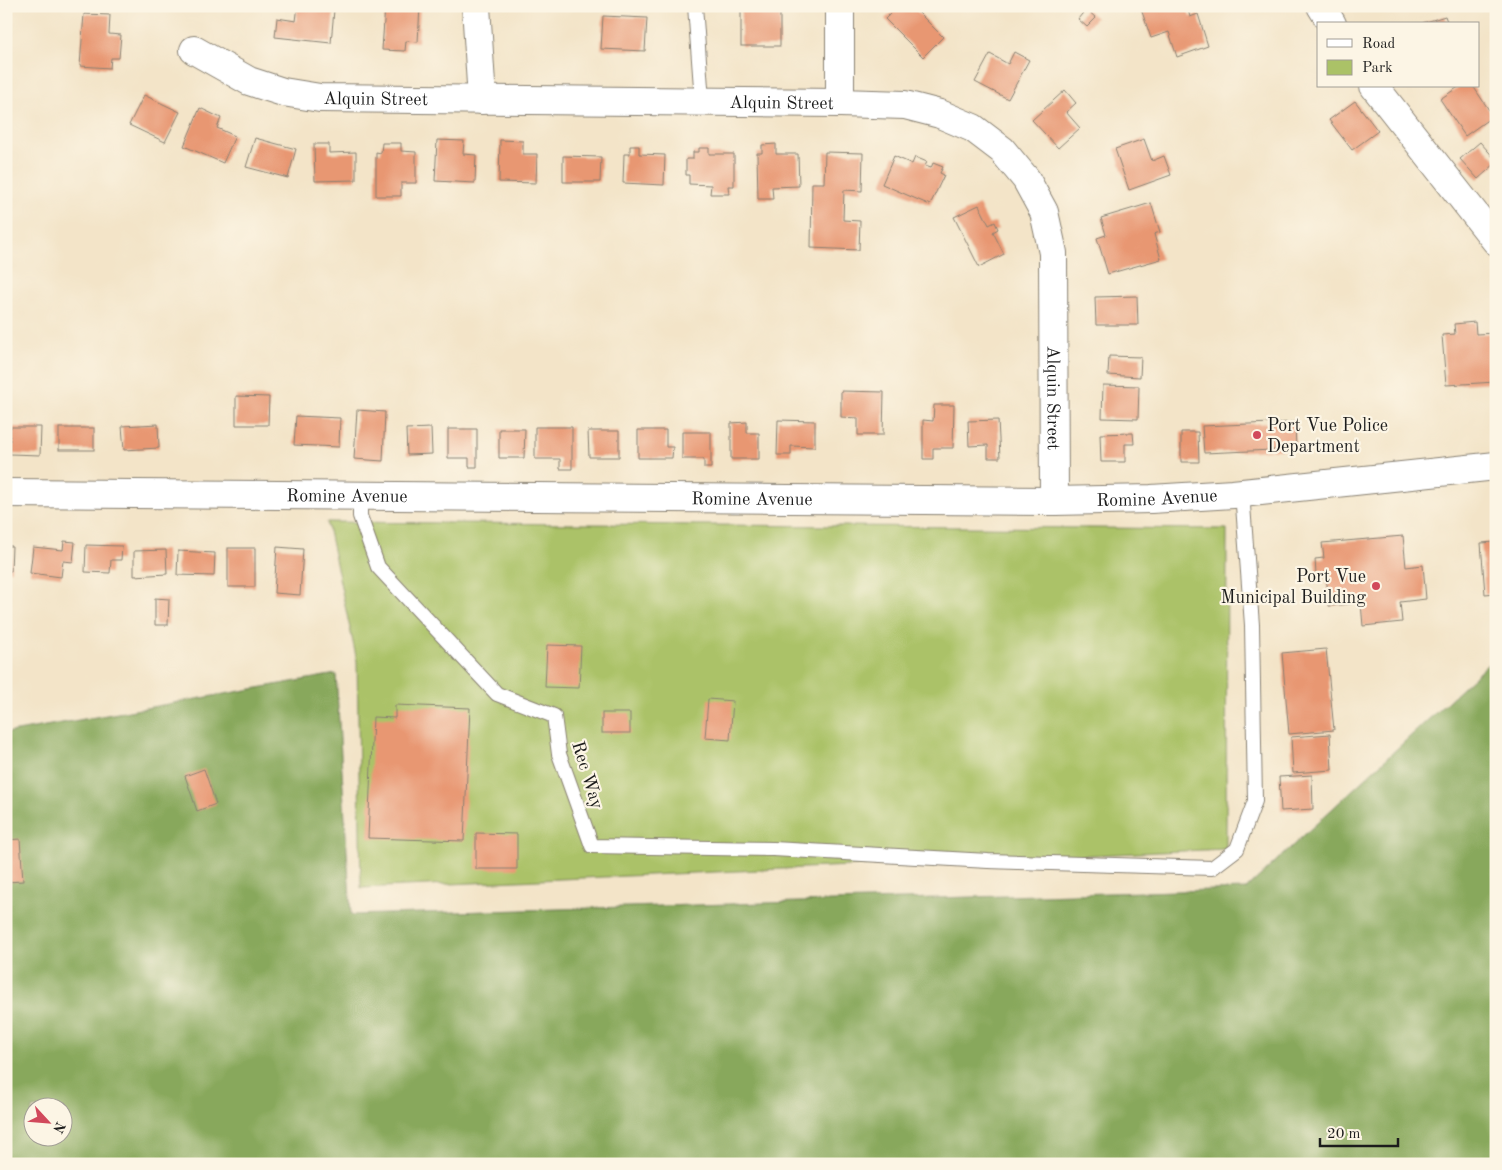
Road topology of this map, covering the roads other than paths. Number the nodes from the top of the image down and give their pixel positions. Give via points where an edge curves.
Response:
1 (476, 6) edge
2 (695, 6) edge
3 (840, 6) edge
4 (1321, 6) edge
5 (1331, 22) edge
6 (194, 50) dead end
7 (1376, 88) edge
8 (482, 100) junction
9 (702, 101) junction
10 (840, 102) junction
11 (1496, 241) edge
12 (1496, 466) edge
13 (1242, 492) junction
14 (6, 493) edge
15 (360, 495) junction
16 (1054, 501) junction

1 - 8 street
2 - 9 lane
3 - 10 street
4 - 5 street
6 - 8 street, Alquin Street via 249,81 283,92 320,98
7 - 11 street
8 - 9 street, Alquin Street
9 - 10 street, Alquin Street
10 - 16 street, Alquin Street via 905,105 940,114 973,128 1002,150 1026,179 1044,212 1053,253
12 - 13 street, Romine Avenue
13 - 15 lane, Rec Way via 1252,626 1255,800 1237,849 1212,868 988,861 773,849 592,846 559,754 554,716 497,694 378,567 360,516
13 - 16 street, Romine Avenue via 1151,499
14 - 15 street, Romine Avenue
15 - 16 street, Romine Avenue

